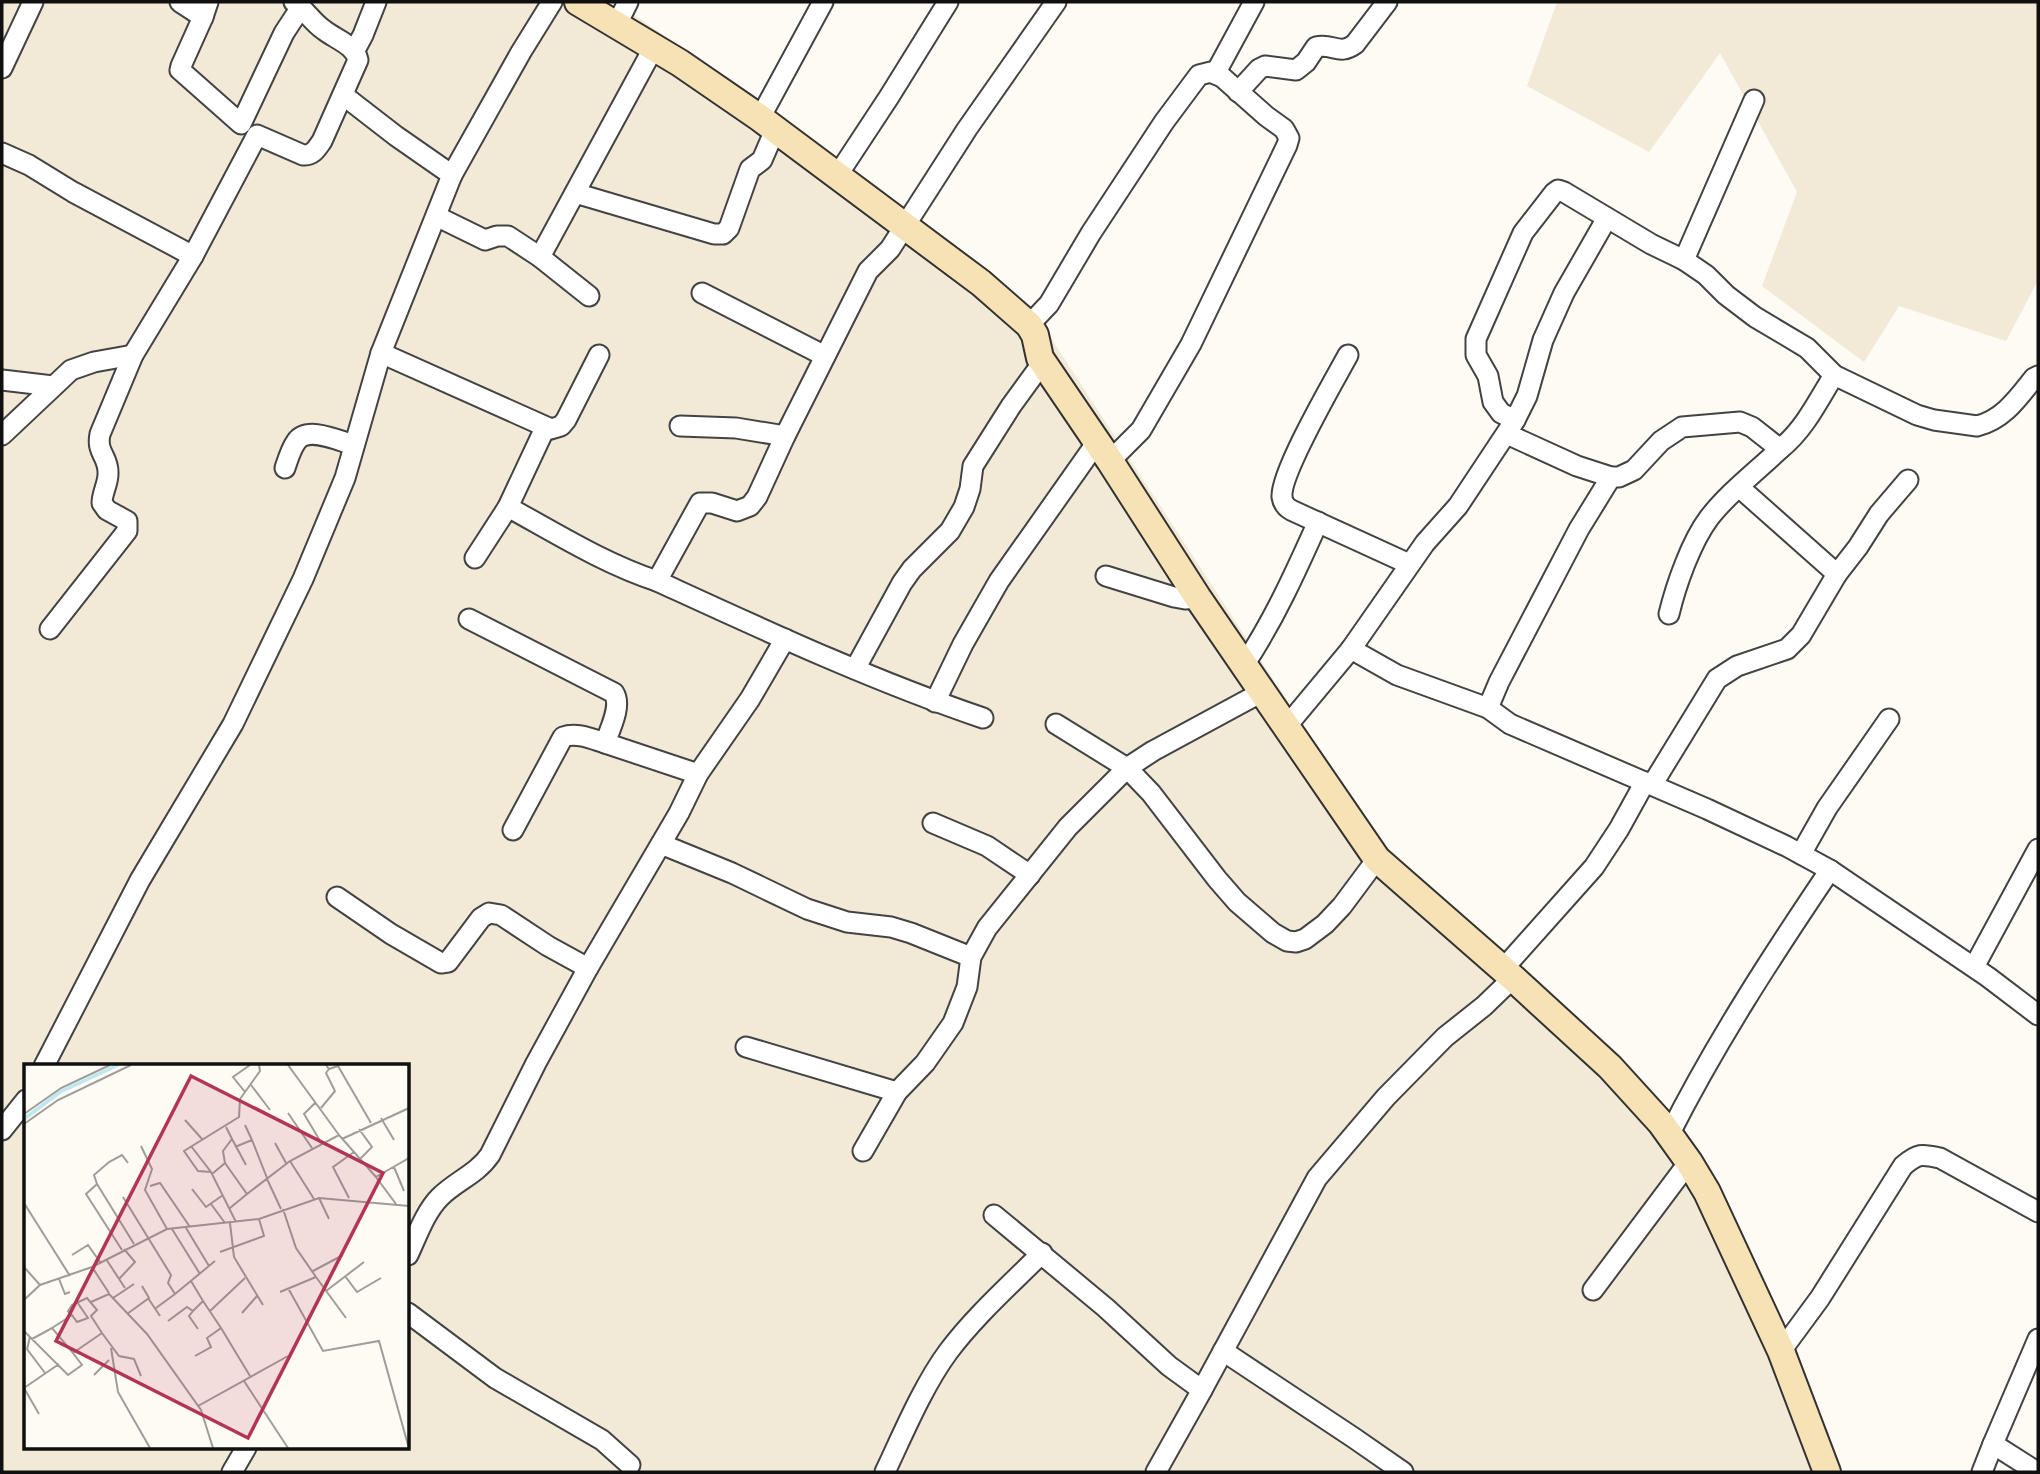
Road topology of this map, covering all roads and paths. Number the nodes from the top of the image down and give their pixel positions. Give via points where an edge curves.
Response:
1 (33, 2) edge
2 (180, 2) edge
3 (376, 2) edge
4 (552, 2) edge
5 (578, 2) edge
6 (823, 2) edge
7 (948, 2) edge
8 (1056, 2) edge
9 (1254, 2) edge
10 (1387, 2) edge
11 (297, 4) edge
12 (205, 9) edge
13 (623, 13) edge
14 (654, 47) junction
15 (355, 50) junction
16 (2, 68) edge
17 (1215, 74) junction
18 (1238, 92) junction
19 (343, 94) junction
20 (1755, 100) dead end
21 (767, 124) junction
22 (249, 130) junction
23 (2, 153) edge
24 (452, 174) junction
25 (837, 176) junction
26 (575, 193) junction
27 (436, 216) junction
28 (1607, 218) junction
29 (905, 226) junction
30 (193, 256) junction
31 (540, 257) junction
32 (1684, 260) junction
33 (702, 293) dead end
34 (589, 296) dead end
35 (1029, 325) junction
36 (381, 353) junction
37 (133, 355) junction
38 (599, 355) dead end
39 (1348, 355) dead end
40 (825, 356) junction
41 (1043, 362) junction
42 (1834, 375) junction
43 (2038, 376) edge
44 (2, 380) edge
45 (53, 386) junction
46 (680, 426) dead end
47 (1511, 427) junction
48 (545, 428) junction
49 (2, 435) edge
50 (785, 436) junction
51 (354, 445) junction
52 (1780, 449) junction
53 (1103, 451) junction
54 (285, 468) dead end
55 (1611, 477) junction
56 (1908, 480) dead end
57 (1739, 487) junction
58 (508, 507) junction
59 (1318, 522) junction
60 (475, 558) dead end
61 (1409, 564) junction
62 (1837, 574) junction
63 (1106, 576) dead end
64 (657, 581) junction
65 (1198, 598) junction
66 (1669, 614) dead end
67 (469, 619) dead end
68 (50, 629) dead end
69 (785, 639) junction
70 (1351, 649) junction
71 (1244, 665) junction
72 (855, 668) junction
73 (1262, 692) junction
74 (935, 702) junction
75 (1488, 708) junction
76 (983, 718) dead end
77 (1889, 719) dead end
78 (1056, 724) dead end
79 (1286, 727) junction
80 (606, 743) junction
81 (1126, 768) junction
82 (698, 774) junction
83 (1648, 783) junction
84 (933, 823) dead end
85 (513, 830) dead end
86 (661, 844) junction
87 (2038, 849) edge
88 (1801, 854) junction
89 (1377, 859) junction
90 (1830, 870) junction
91 (1030, 875) junction
92 (337, 897) dead end
93 (971, 957) junction
94 (1974, 967) junction
95 (588, 968) junction
96 (1508, 973) junction
97 (2036, 1008) edge
98 (746, 1047) dead end
99 (45, 1064) edge
100 (897, 1092) junction
101 (24, 1102) edge
102 (2, 1130) edge
103 (1669, 1135) junction
104 (863, 1151) dead end
105 (1689, 1162) junction
106 (2038, 1212) edge
107 (994, 1215) dead end
108 (410, 1251) edge
109 (1042, 1253) junction
110 (1593, 1290) dead end
111 (410, 1314) edge
112 (2038, 1339) edge
113 (1223, 1351) junction
114 (1781, 1351) junction
115 (1202, 1390) junction
116 (1993, 1444) junction
117 (245, 1450) edge
118 (630, 1465) dead end
119 (232, 1472) edge
120 (885, 1472) edge
121 (1156, 1472) edge
122 (1402, 1472) edge
123 (1826, 1472) edge
124 (1982, 1472) edge
125 (2037, 1472) edge

1 - 16 street
2 - 12 street
3 - 15 street
4 - 24 street
5 - 13 street
6 - 21 street
7 - 25 street
8 - 29 street
9 - 17 street
10 - 18 street via 1350,48 1316,47 1296,70 1259,68
11 - 15 street via 321,28
11 - 22 street
12 - 22 street via 180,70
13 - 14 street
14 - 21 street
14 - 26 street
15 - 19 street via 358,60
17 - 18 street
17 - 35 street via 1199,75 1186,92 1049,303
18 - 53 street via 1287,132 1287,145 1191,344 1141,430
19 - 22 street via 322,141 310,155
19 - 24 street
20 - 32 street
21 - 25 street
21 - 26 street via 767,151 750,169 723,234
22 - 30 street
23 - 30 street
24 - 27 street
25 - 29 street
26 - 31 street
27 - 31 street via 485,240 508,236
27 - 36 street
28 - 32 street
28 - 47 street via 1559,305 1527,396
28 - 47 street via 1564,192 1553,193 1523,233 1481,324 1476,355 1488,376 1493,402
29 - 35 street
29 - 40 street via 868,271
30 - 37 street
31 - 34 street
32 - 42 street via 1755,317 1807,348
33 - 40 street
35 - 41 street
36 - 48 street
36 - 51 street
37 - 45 street via 76,368
37 - 68 street via 98,444 108,471 104,507 127,521 127,531
38 - 48 street via 566,420 555,429
39 - 59 street via 1283,484 1286,507
40 - 50 street
41 - 53 street
41 - 72 street via 973,466 964,508 950,531 902,583
42 - 43 street via 1917,415 1977,426 2002,414
42 - 52 street via 1791,440
44 - 45 street
45 - 49 street
46 - 50 street
47 - 55 street via 1577,466
47 - 61 street via 1458,506
48 - 58 street
50 - 64 street via 750,506 737,511 700,503
51 - 54 street via 307,433 295,442
51 - 99 street via 322,538 233,724 140,880
52 - 55 street via 1740,422 1682,427 1634,470
52 - 57 street
53 - 65 street
53 - 74 street via 993,591
55 - 75 street via 1579,529
56 - 62 street
57 - 62 street
57 - 66 street via 1716,509 1699,535
58 - 60 street
58 - 64 street via 599,557
59 - 61 street
59 - 71 street via 1283,599
61 - 70 street
62 - 83 street via 1794,644 1737,666 1717,679
63 - 65 street via 1185,599
64 - 69 street
65 - 71 street
67 - 80 street via 614,693 617,706
69 - 72 street
69 - 82 street
70 - 75 street via 1397,675
70 - 79 street
71 - 73 street
72 - 74 street
73 - 79 street
73 - 81 street
74 - 76 street
75 - 83 street via 1510,724
77 - 88 street
78 - 81 street
79 - 89 street
80 - 82 street
80 - 85 street via 571,734 563,737
81 - 89 street via 1237,902 1287,941 1305,939 1325,924
81 - 91 street via 1068,827
82 - 86 street
83 - 88 street
83 - 96 street via 1594,867
84 - 91 street via 987,846
86 - 93 street via 807,909 847,922 891,927
86 - 95 street
87 - 94 street
88 - 90 street
89 - 96 street
90 - 94 street
90 - 103 street via 1719,1041
91 - 93 street via 997,914
92 - 95 street via 443,964 489,913 501,915
93 - 100 street via 967,987 953,1023
94 - 97 street
95 - 108 street via 490,1155 435,1202
96 - 103 street via 1610,1067
96 - 113 street via 1484,1006 1445,1037 1386,1097 1317,1178
98 - 100 street
100 - 104 street
101 - 102 street
103 - 105 street
105 - 110 street
105 - 114 street
106 - 114 street via 1940,1158 1923,1154 1912,1158
107 - 109 street
109 - 115 street
109 - 120 street via 947,1354
111 - 118 street via 495,1378 602,1440
112 - 116 street
113 - 115 street
113 - 122 street
114 - 123 street
115 - 121 street
116 - 124 street
116 - 125 street
117 - 119 street

